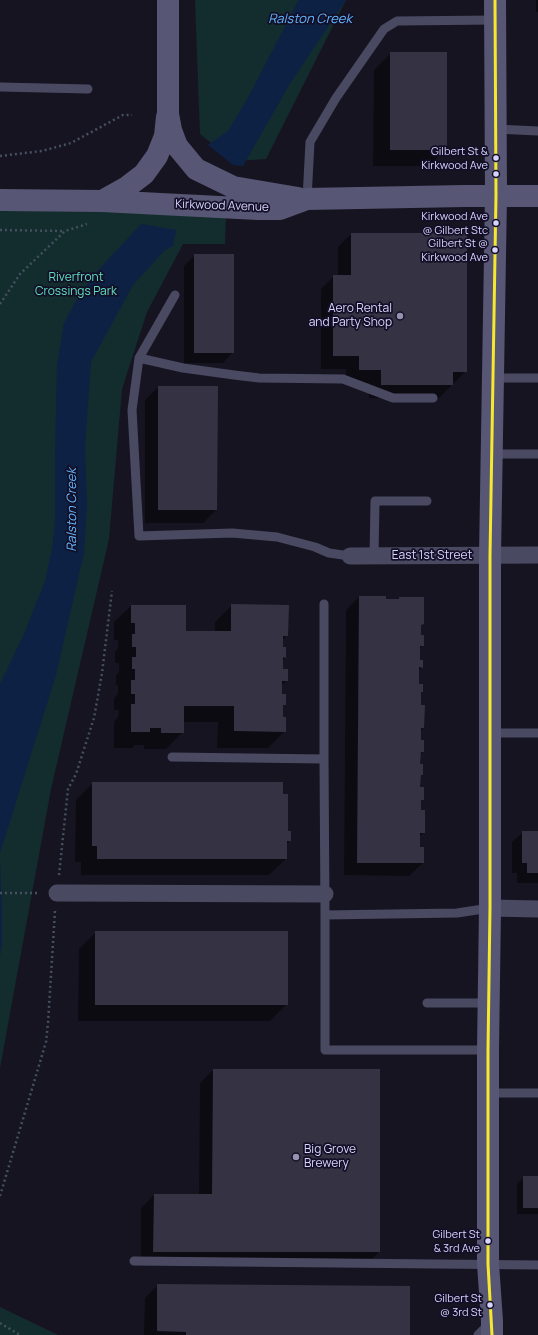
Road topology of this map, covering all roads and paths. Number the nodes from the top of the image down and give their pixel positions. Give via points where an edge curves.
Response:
1 (168, 0) edge
2 (495, 10) edge
3 (0, 87) edge
4 (88, 89) dead end
5 (168, 114) junction
6 (132, 115) dead end
7 (495, 128) junction
8 (538, 131) edge
9 (0, 156) edge
10 (496, 195) junction
11 (538, 196) edge
12 (307, 199) junction
13 (0, 200) edge
14 (102, 201) junction
15 (94, 222) dead end
16 (0, 230) edge
17 (65, 231) junction
18 (175, 295) dead end
19 (0, 304) edge
20 (139, 358) junction
21 (493, 378) junction
22 (538, 378) edge
23 (433, 398) dead end
24 (492, 454) junction
25 (538, 454) edge
26 (427, 501) dead end
27 (538, 555) edge
28 (350, 556) joint
29 (374, 556) junction
30 (490, 556) junction
31 (324, 604) dead end
32 (490, 733) junction
33 (538, 734) edge
34 (172, 757) dead end
35 (324, 759) junction
36 (51, 893) joint
37 (0, 894) edge
38 (325, 894) junction
39 (490, 908) junction
40 (538, 909) edge
41 (325, 915) junction
42 (426, 1003) dead end
43 (488, 1003) junction
44 (488, 1050) junction
45 (488, 1093) junction
46 (538, 1093) edge
47 (134, 1261) dead end
48 (488, 1264) junction
49 (538, 1265) edge
50 (0, 1323) edge
51 (487, 1330) edge
52 (20, 1335) edge

1 - 5 main road
2 - 7 main road
2 - 12 lane via 397,21 384,29 336,98 310,142
3 - 4 lane
5 - 12 main road via 177,146 196,169 232,187
5 - 14 main road via 165,136 157,156 144,174
6 - 9 path via 123,115 71,143 42,151
7 - 8 lane
7 - 10 main road
10 - 11 main road, Kirkwood Avenue
10 - 12 main road, Kirkwood Avenue
10 - 21 main road
12 - 14 main road, Kirkwood Avenue via 280,209
13 - 14 main road, Kirkwood Avenue
15 - 17 path
16 - 17 path
17 - 19 path via 20,274
18 - 20 lane
20 - 23 lane via 183,368 246,376 343,379 393,398
20 - 28 lane via 132,410 139,536 232,533 269,536 329,553
21 - 22 lane
21 - 24 main road
24 - 25 lane
24 - 30 main road
26 - 29 lane via 375,501
27 - 30 street, East 1st Street
28 - 29 street, East 1st Street
29 - 30 street, East 1st Street
30 - 32 main road
31 - 35 lane
32 - 33 lane
32 - 39 main road
34 - 35 lane
35 - 38 lane
36 - 37 path
36 - 38 street
38 - 41 lane
39 - 40 street
39 - 41 lane via 457,913
39 - 43 main road
41 - 44 lane via 325,1050
42 - 43 lane
43 - 44 main road
44 - 45 main road
45 - 46 lane
45 - 48 main road
47 - 48 lane
48 - 49 lane
48 - 51 main road
50 - 52 path

